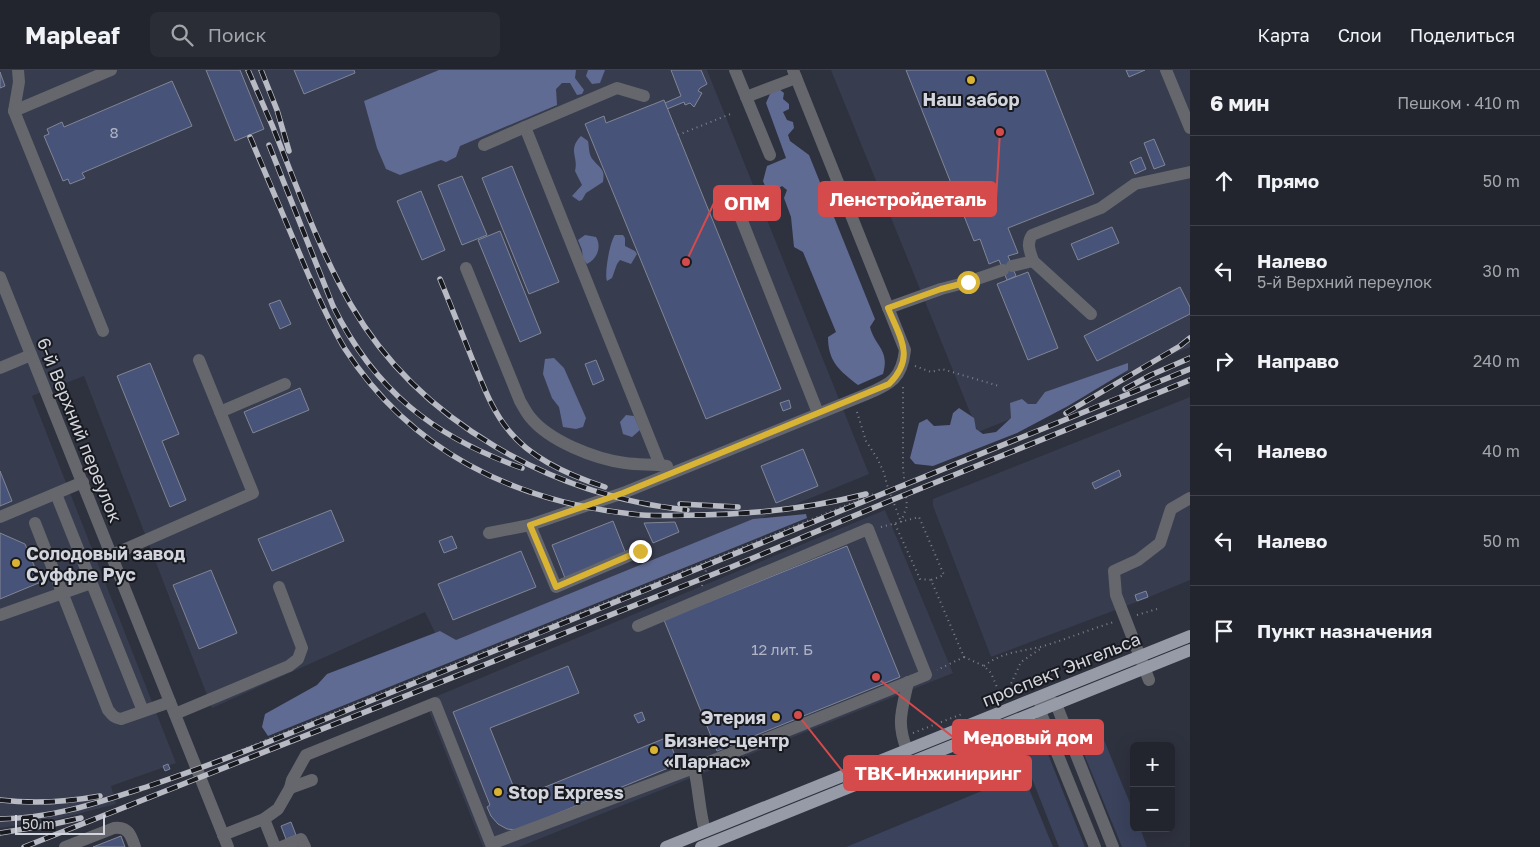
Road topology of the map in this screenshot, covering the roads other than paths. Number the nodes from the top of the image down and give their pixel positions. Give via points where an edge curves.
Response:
1 (18, 70) edge
2 (111, 70) edge
3 (736, 70) edge
4 (1166, 70) edge
5 (794, 74) edge
6 (644, 96) dead end
7 (746, 98) junction
8 (14, 111) junction
9 (525, 128) junction
10 (1190, 128) edge
11 (484, 145) dead end
12 (770, 155) dead end
13 (1190, 172) edge
14 (730, 193) dead end
15 (1032, 261) junction
16 (466, 268) dead end
17 (0, 276) edge
18 (888, 308) junction
19 (1091, 314) dead end
20 (103, 331) dead end
21 (31, 355) junction
22 (199, 360) dead end
23 (0, 368) edge
24 (285, 384) dead end
25 (836, 406) junction
26 (220, 412) junction
27 (818, 413) junction
28 (842, 419) dead end
29 (660, 465) junction
30 (687, 467) junction
31 (82, 482) junction
32 (56, 494) junction
33 (1190, 498) edge
34 (0, 517) edge
35 (35, 523) dead end
36 (530, 525) junction
37 (490, 533) dead end
38 (640, 551) dead end
39 (112, 556) junction
40 (91, 582) junction
41 (279, 587) dead end
42 (61, 592) junction
43 (0, 615) edge
44 (638, 626) dead end
45 (1190, 636) edge
46 (1190, 650) edge
47 (1145, 668) junction
48 (908, 682) junction
49 (1042, 696) junction
50 (1056, 704) junction
51 (173, 708) junction
52 (1040, 711) junction
53 (143, 712) junction
54 (907, 750) junction
55 (694, 768) junction
56 (312, 780) dead end
57 (290, 788) junction
58 (264, 819) junction
59 (705, 831) junction
60 (223, 835) junction
61 (492, 846) edge
62 (65, 847) edge
63 (136, 847) edge
64 (228, 847) edge
65 (276, 847) edge
66 (280, 847) edge
67 (305, 847) edge
68 (666, 847) edge
69 (701, 847) edge
70 (1095, 847) edge
71 (1113, 847) edge

1 - 8 street
2 - 8 street
3 - 7 street
4 - 10 street
5 - 7 street
5 - 18 street
6 - 9 street via 617,88
7 - 12 street
8 - 20 street
9 - 11 street
9 - 29 street
13 - 15 street via 1134,184 1101,208 1032,235 1028,246
14 - 27 street
15 - 18 street
15 - 19 street
16 - 29 street via 520,400 540,428 559,440 602,458
17 - 21 street, 6-й Верхний переулок
18 - 25 street via 903,360 889,384
21 - 23 street
21 - 31 street, 6-й Верхний переулок
22 - 26 street
24 - 26 street
25 - 27 street
25 - 28 street
26 - 39 street via 253,493
27 - 30 street
29 - 30 street
30 - 36 street
31 - 32 street
31 - 39 street, 6-й Верхний переулок
32 - 34 street
32 - 40 street
33 - 47 street via 1171,509 1160,543 1138,560 1114,570 1116,595
35 - 42 street
36 - 37 street
36 - 38 street via 556,587
39 - 51 street, 6-й Верхний переулок
40 - 42 street
40 - 53 street
41 - 51 street via 302,648 298,658 289,666
42 - 43 street
42 - 53 street via 108,710 121,719
44 - 48 street via 868,530 926,675
45 - 47 main road, проспект Энгельса
46 - 47 main road, проспект Энгельса
47 - 49 main road, проспект Энгельса
47 - 50 main road, проспект Энгельса
48 - 54 street via 900,720
48 - 55 street
49 - 50 street
49 - 52 street
49 - 54 main road, проспект Энгельса
50 - 52 main road, проспект Энгельса
50 - 71 street
51 - 53 street
51 - 60 street, 6-й Верхний переулок
52 - 69 main road, проспект Энгельса
52 - 70 street
54 - 59 main road, проспект Энгельса
55 - 59 street
55 - 61 street
56 - 57 street
57 - 58 street via 278,809
57 - 61 street via 306,755 435,703
58 - 60 street
58 - 65 street
59 - 68 main road, проспект Энгельса
60 - 64 street, 6-й Верхний переулок
62 - 63 street via 120,827 130,833
66 - 67 street via 301,839

